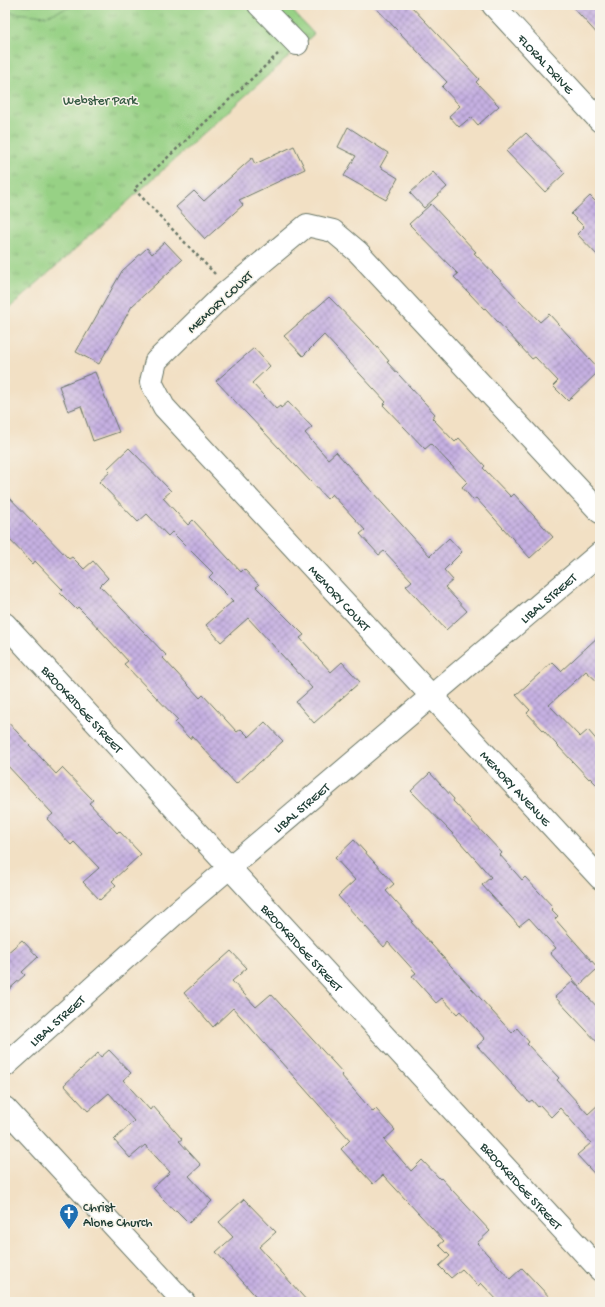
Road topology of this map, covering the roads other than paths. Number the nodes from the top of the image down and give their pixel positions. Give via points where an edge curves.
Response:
1 (259, 5) edge
2 (493, 5) edge
3 (295, 42) road end
4 (600, 121) edge
5 (600, 512) edge
6 (600, 553) edge
7 (5, 624) edge
8 (431, 696) junction
9 (229, 868) junction
10 (600, 878) edge
11 (5, 1066) edge
12 (5, 1108) edge
13 (600, 1270) edge
14 (184, 1302) edge

1 - 3 street
2 - 4 street, FLORAL DRIVE
5 - 8 street, MEMORY COURT via 358,252 333,231 307,226 229,289 156,361 151,382 164,407
6 - 8 street, LIBAL STREET
7 - 9 street, BROOKRIDGE STREET
8 - 9 street, LIBAL STREET
8 - 10 street, MEMORY AVENUE
9 - 11 street, LIBAL STREET
9 - 13 street, BROOKRIDGE STREET
12 - 14 street

